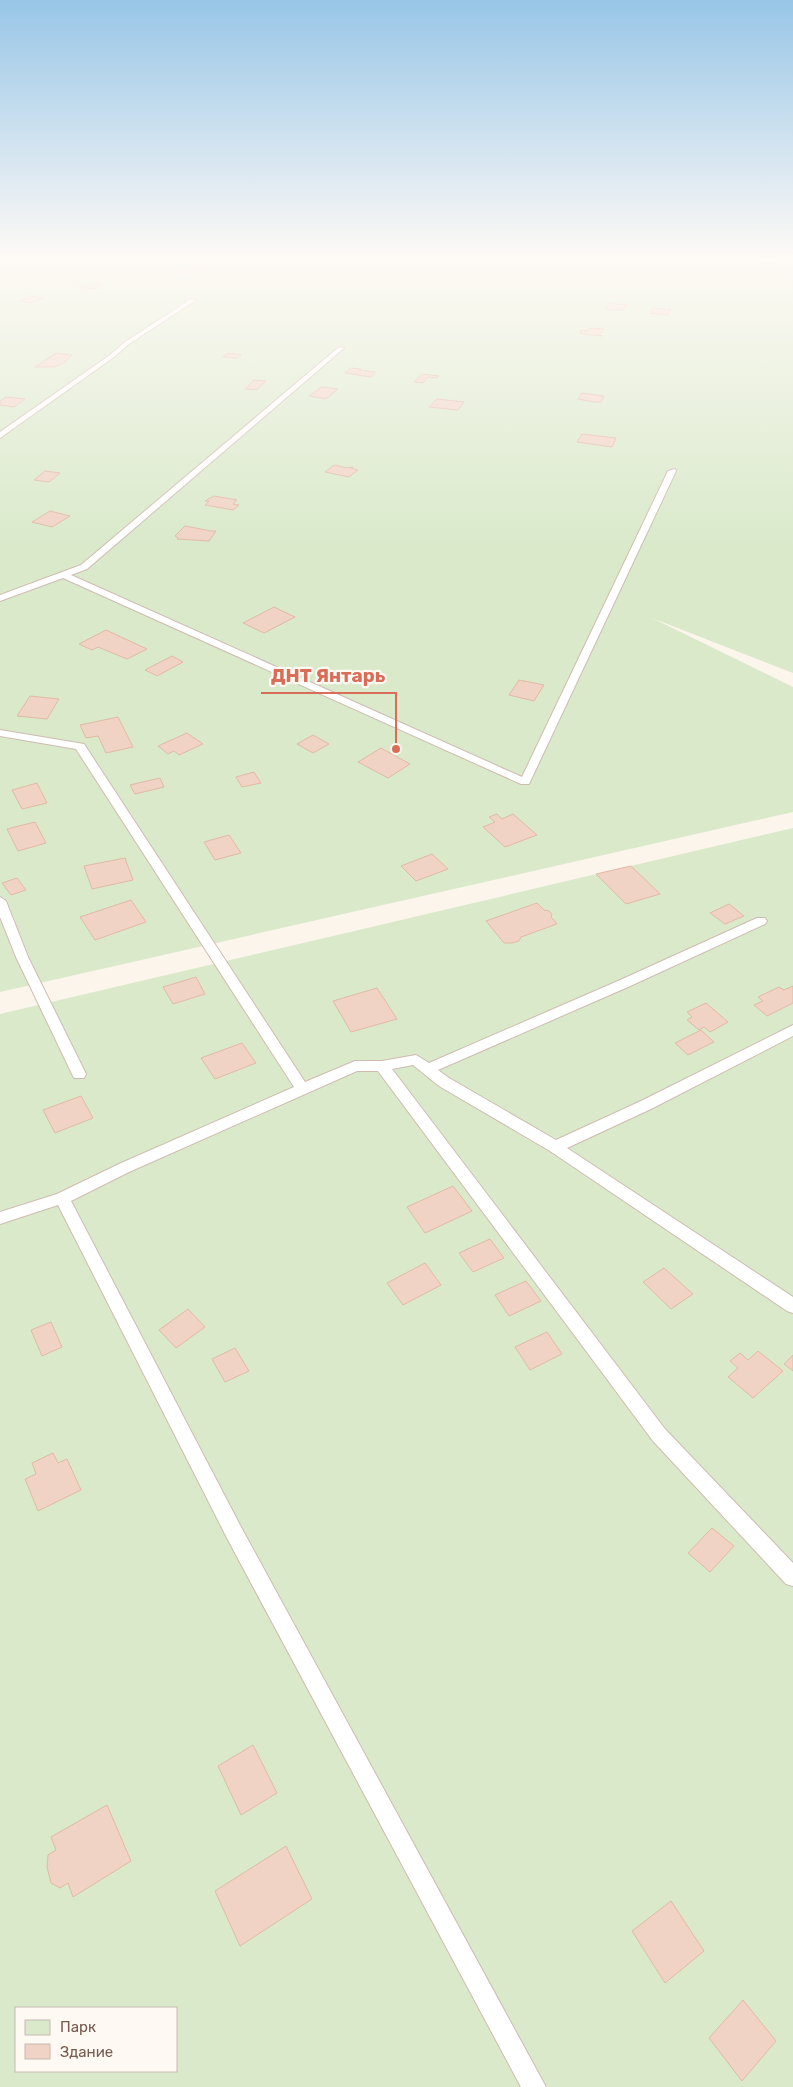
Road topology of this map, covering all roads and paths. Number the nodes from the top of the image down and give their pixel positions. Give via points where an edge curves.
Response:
1 (116, 352) edge
2 (336, 352) edge
3 (1, 436) edge
4 (672, 471) dead end
5 (63, 575) junction
6 (0, 598) edge
7 (0, 733) edge
8 (0, 901) edge
9 (761, 921) dead end
10 (793, 1030) edge
11 (382, 1066) junction
12 (428, 1069) junction
13 (80, 1074) dead end
14 (302, 1089) junction
15 (555, 1147) junction
16 (62, 1198) junction
17 (0, 1218) edge
18 (793, 1306) edge
19 (793, 1578) edge
20 (534, 2087) edge

1 - 3 lane
2 - 5 lane via 84,567
4 - 5 lane via 524,782
5 - 6 lane
7 - 14 lane via 80,746
8 - 13 lane via 22,956
9 - 12 lane
10 - 15 lane
11 - 12 lane via 416,1060
11 - 14 lane via 355,1066
11 - 19 lane via 658,1435
12 - 15 lane via 444,1082
14 - 16 lane
15 - 18 lane
16 - 17 lane
16 - 20 lane via 233,1534

